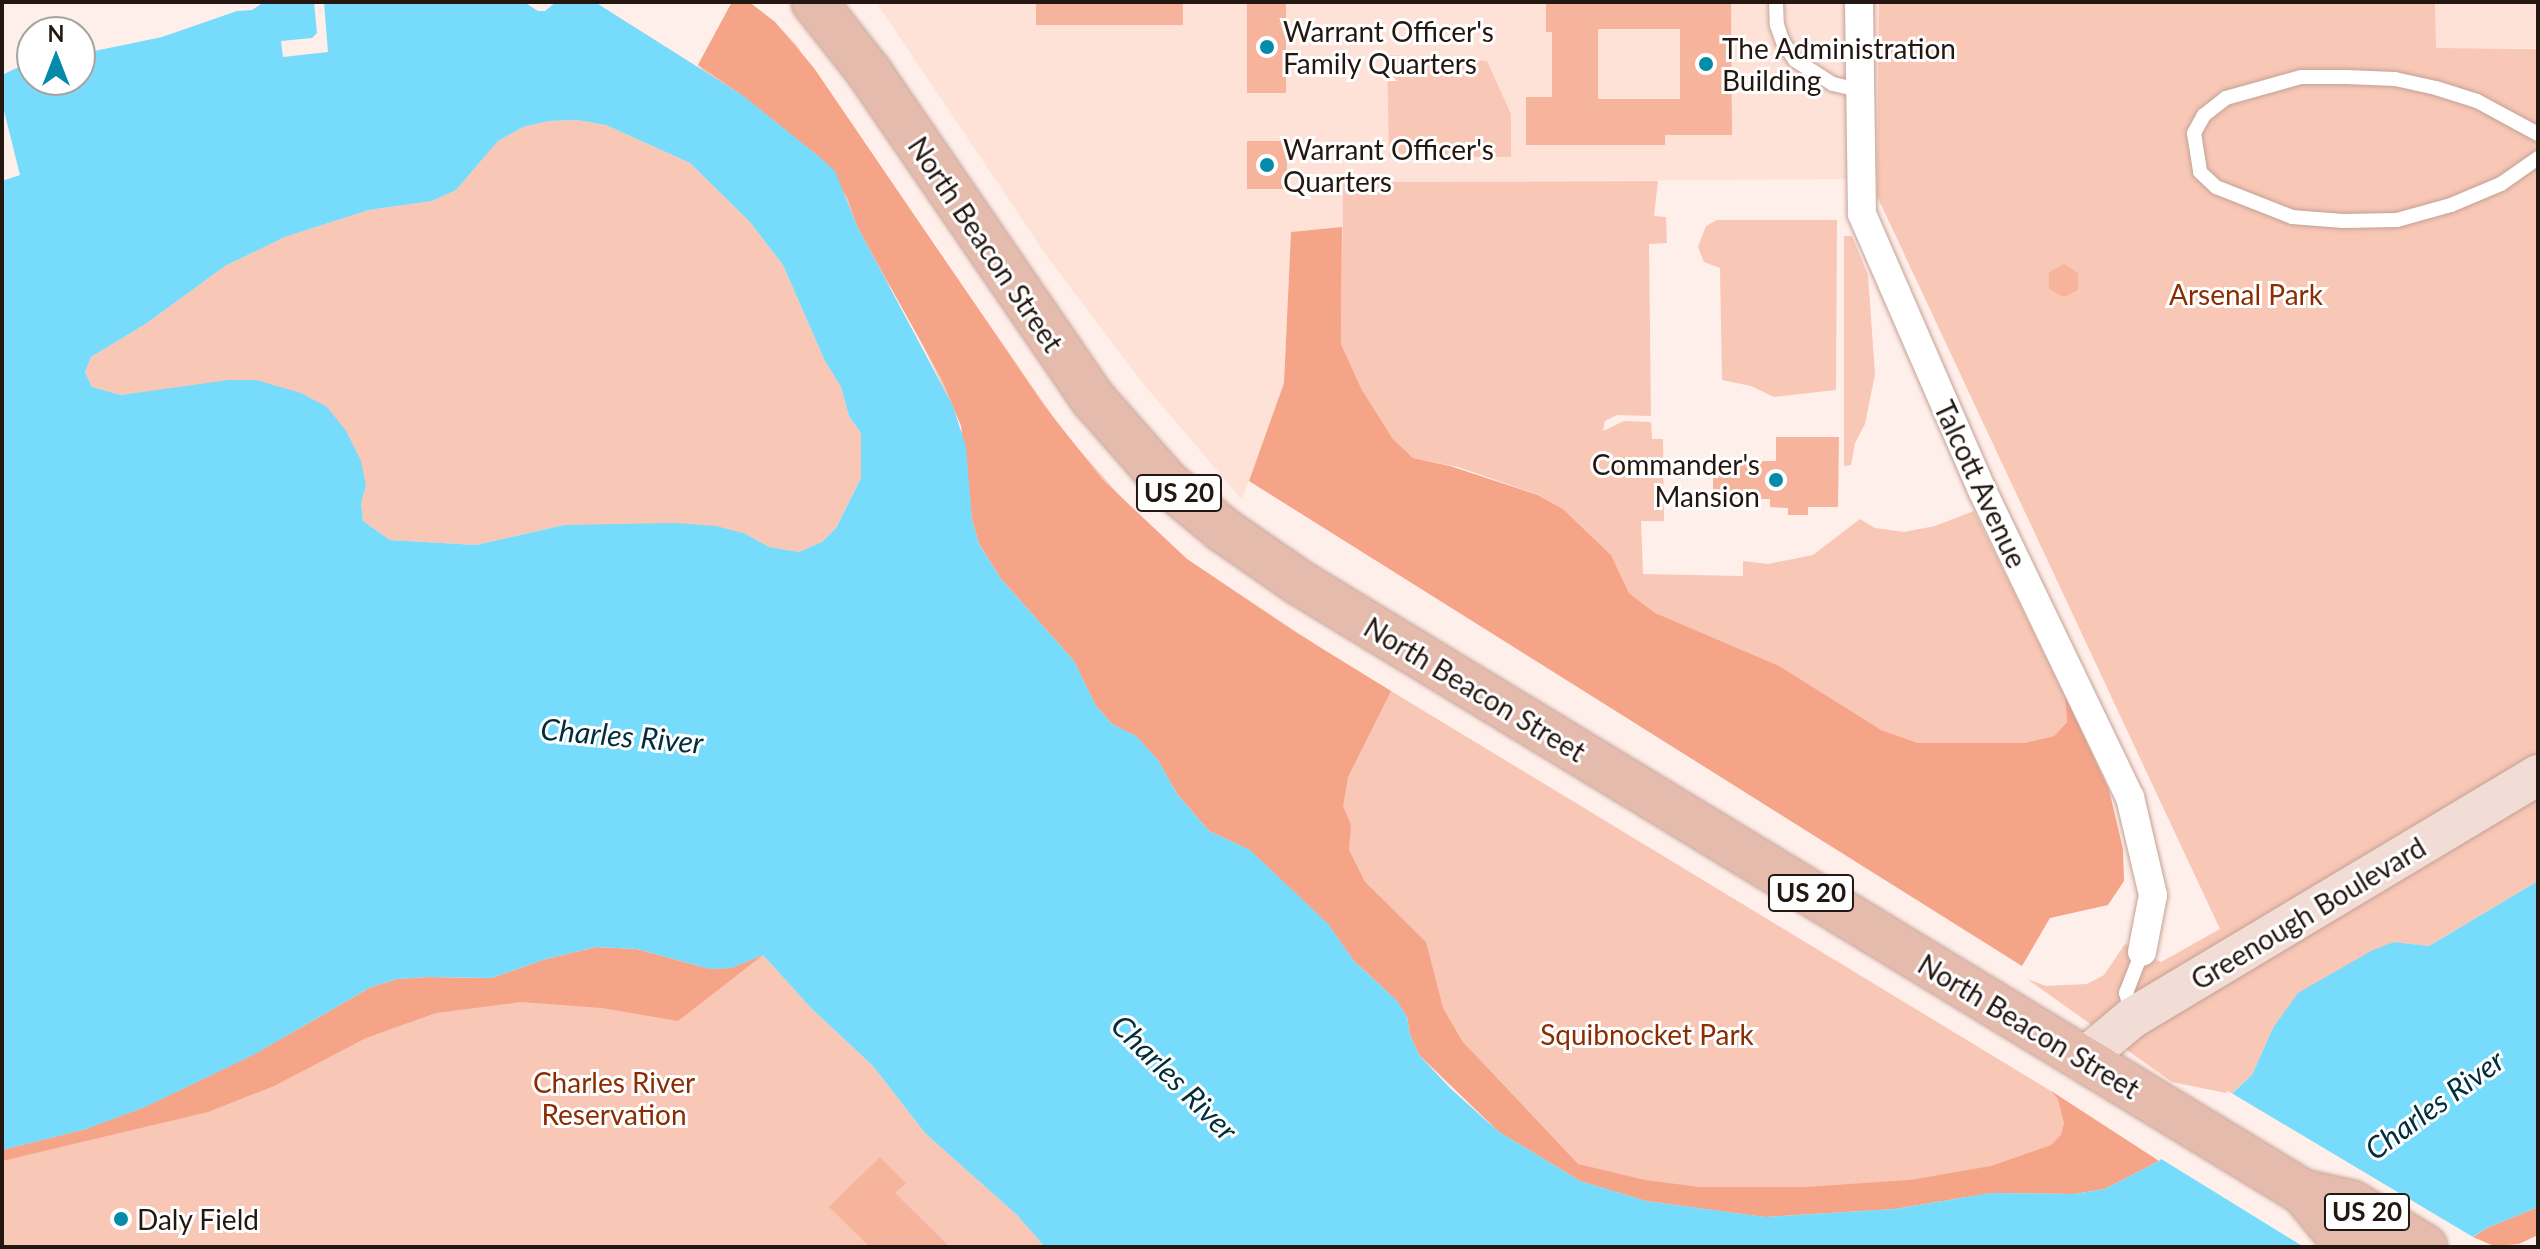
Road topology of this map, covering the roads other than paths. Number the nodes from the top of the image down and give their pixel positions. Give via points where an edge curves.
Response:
1 (814, 2) edge
2 (1776, 2) edge
3 (1859, 2) edge
4 (1859, 90) junction
5 (2538, 134) edge
6 (2538, 158) edge
7 (2538, 775) edge
8 (2142, 952) joint
9 (2133, 1017) junction
10 (2083, 1059) junction
11 (2303, 1192) junction
12 (2361, 1247) edge
13 (2425, 1247) edge

1 - 10 main road, North Beacon Street / US 20 via 869,72 1094,400 1167,483 1203,514 1300,583
2 - 4 lane via 1780,33 1795,60 1833,84
3 - 4 street, Talcott Avenue
4 - 8 street, Talcott Avenue via 1862,214 1982,490 2138,821 2153,895
5 - 6 lane via 2477,101 2436,88 2346,77 2301,77 2226,98 2204,115 2194,133 2200,172 2216,187 2292,217 2343,221 2397,220 2451,205 2501,184
7 - 9 street, Greenough Boulevard
8 - 9 lane via 2126,993
9 - 10 street, Greenough Boulevard
10 - 11 main road, North Beacon Street / US 20
11 - 12 main road, North Beacon Street / US 20 via 2335,1231
11 - 13 main road, North Beacon Street / US 20 via 2352,1203

